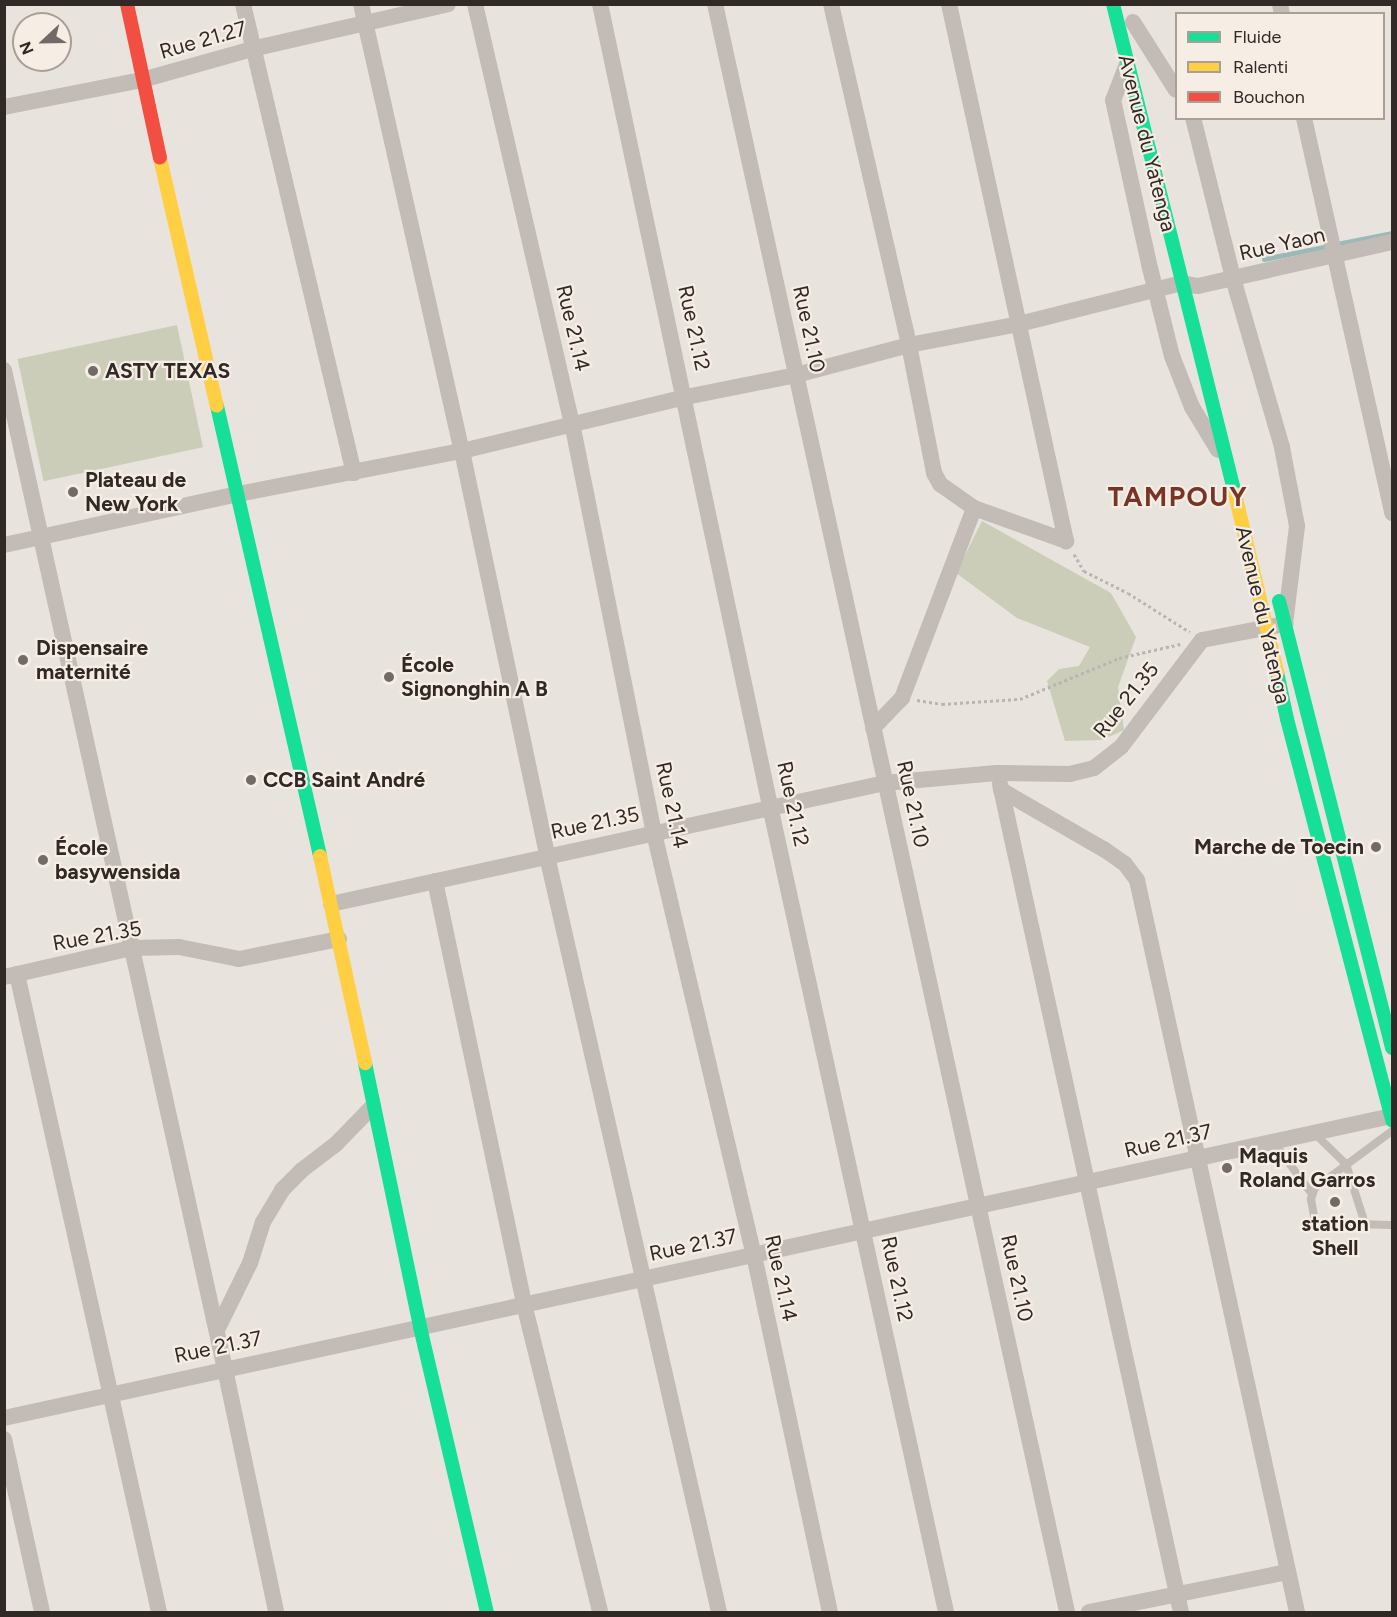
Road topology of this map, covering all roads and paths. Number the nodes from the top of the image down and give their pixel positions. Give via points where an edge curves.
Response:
1 (127, 4) edge
2 (243, 4) edge
3 (361, 4) edge
4 (448, 4) edge
5 (475, 4) edge
6 (600, 4) edge
7 (715, 4) edge
8 (831, 4) edge
9 (949, 4) edge
10 (1113, 4) edge
11 (1129, 4) edge
12 (1133, 22) junction
13 (365, 23) junction
14 (252, 49) junction
15 (1135, 61) junction
16 (142, 81) junction
17 (1175, 88) edge
18 (4, 107) edge
19 (1194, 120) edge
20 (1304, 120) edge
21 (1161, 139) dead end
22 (1392, 242) edge
23 (1332, 256) junction
24 (1233, 278) junction
25 (1190, 285) junction
26 (1155, 290) junction
27 (1019, 324) junction
28 (1209, 331) dead end
29 (909, 345) junction
30 (4, 370) edge
31 (796, 375) junction
32 (686, 398) junction
33 (572, 423) junction
34 (462, 451) junction
35 (1228, 467) junction
36 (354, 473) junction
37 (238, 494) junction
38 (974, 508) junction
39 (1392, 513) edge
40 (41, 537) junction
41 (1066, 541) junction
42 (4, 545) edge
43 (1276, 590) dead end
44 (1285, 624) junction
45 (1268, 627) junction
46 (1202, 640) junction
47 (902, 698) junction
48 (873, 728) junction
49 (997, 773) junction
50 (885, 783) junction
51 (1001, 790) junction
52 (771, 807) junction
53 (654, 833) junction
54 (547, 856) junction
55 (435, 881) junction
56 (331, 904) junction
57 (339, 939) junction
58 (132, 948) junction
59 (11, 976) edge
60 (1392, 1048) edge
61 (374, 1106) junction
62 (1392, 1121) edge
63 (1314, 1132) junction
64 (1273, 1141) junction
65 (1199, 1156) junction
66 (1346, 1164) junction
67 (1089, 1181) junction
68 (1311, 1194) junction
69 (978, 1206) junction
70 (1365, 1224) junction
71 (1392, 1225) edge
72 (863, 1231) junction
73 (754, 1254) junction
74 (643, 1279) junction
75 (524, 1304) junction
76 (420, 1327) junction
77 (217, 1330) junction
78 (225, 1369) junction
79 (111, 1393) junction
80 (4, 1418) edge
81 (4, 1438) edge
82 (1288, 1572) junction
83 (1178, 1594) junction
84 (42, 1612) edge
85 (159, 1612) edge
86 (276, 1612) edge
87 (487, 1612) edge
88 (600, 1612) edge
89 (718, 1612) edge
90 (830, 1612) edge
91 (946, 1612) edge
92 (1067, 1612) edge
93 (1089, 1612) edge
94 (1182, 1612) edge
95 (1297, 1612) edge

1 - 16 main road
2 - 14 street
3 - 13 street
4 - 13 street, Rue 21.27
5 - 33 street, Rue 21.14
6 - 32 street, Rue 21.12
7 - 31 street, Rue 21.10
8 - 29 street
9 - 27 street
10 - 15 main road, Avenue du Yatenga
11 - 12 main road, Avenue du Yatenga
12 - 15 main road, Avenue du Yatenga
12 - 17 street
13 - 14 street, Rue 21.27
13 - 34 street
14 - 16 street, Rue 21.27
14 - 36 street
15 - 25 main road, Avenue du Yatenga
15 - 26 street via 1113,100
16 - 18 street, Rue 21.27
16 - 37 main road
19 - 24 street
20 - 23 street
21 - 25 main road, Avenue du Yatenga
22 - 23 street, Rue Yaon
23 - 24 street, Rue Yaon
23 - 39 street
24 - 25 street, Rue Yaon
24 - 44 street via 1282,447 1297,526
25 - 26 street, Rue Yaon
25 - 28 main road, Avenue du Yatenga
25 - 35 main road, Avenue du Yatenga
26 - 27 street, Rue Yaon
26 - 35 street via 1172,356 1192,406
27 - 29 street, Rue Yaon
27 - 41 street
29 - 31 street, Rue Yaon
29 - 38 street via 934,473 940,484
30 - 40 street
31 - 32 street, Rue Yaon
31 - 48 street, Rue 21.10
32 - 33 street, Rue Yaon
32 - 52 street, Rue 21.12
33 - 34 street, Rue Yaon
33 - 53 street, Rue 21.14
34 - 36 street, Rue Yaon
34 - 54 street
35 - 45 main road, Avenue du Yatenga
36 - 37 street, Rue Yaon
37 - 40 street, Rue Yaon
37 - 56 main road
38 - 41 street
38 - 47 street
40 - 42 street, Rue Yaon
40 - 58 street
41 - 46 path via 1084,571 1128,593
43 - 44 main road, Avenue du Yatenga
44 - 45 street
44 - 60 main road, Avenue du Yatenga
45 - 46 street
45 - 62 main road, Avenue du Yatenga via 1287,719
46 - 47 path, Rue 21.35 via 1119,658 1020,699 942,704
46 - 49 street, Rue 21.35 via 1120,747 1094,768 1070,774
47 - 48 street
48 - 50 street, Rue 21.10
49 - 50 street, Rue 21.35
49 - 51 street
50 - 52 street, Rue 21.35
50 - 69 street, Rue 21.10
51 - 65 street via 1105,850 1134,873
51 - 67 street
52 - 53 street, Rue 21.35
52 - 72 street, Rue 21.12
53 - 54 street, Rue 21.35
53 - 73 street, Rue 21.14
54 - 55 street, Rue 21.35
54 - 74 street
55 - 56 street, Rue 21.35
55 - 75 street
56 - 57 main road
57 - 58 street, Rue 21.35 via 239,959 179,947
57 - 61 main road
58 - 59 street, Rue 21.35
58 - 77 street
59 - 79 street
61 - 76 main road
61 - 77 street via 282,1190 263,1222 250,1263
62 - 63 street, Rue 21.37
62 - 66 lane
63 - 64 street, Rue 21.37
63 - 66 lane
64 - 65 street, Rue 21.37
64 - 68 lane
65 - 67 street, Rue 21.37
65 - 82 street
66 - 68 lane
66 - 70 lane
67 - 69 street, Rue 21.37
67 - 83 street
68 - 70 lane via 1319,1223
69 - 72 street, Rue 21.37
69 - 92 street, Rue 21.10
70 - 71 lane
72 - 73 street, Rue 21.37
72 - 91 street, Rue 21.12
73 - 74 street, Rue 21.37
73 - 90 street, Rue 21.14
74 - 75 street, Rue 21.37
74 - 89 street
75 - 76 street, Rue 21.37
75 - 88 street
76 - 78 street, Rue 21.37
76 - 87 main road
77 - 78 street
78 - 79 street, Rue 21.37
78 - 86 street
79 - 80 street, Rue 21.37
79 - 85 street
81 - 84 street
82 - 83 street
82 - 95 street
83 - 93 street
83 - 94 street

